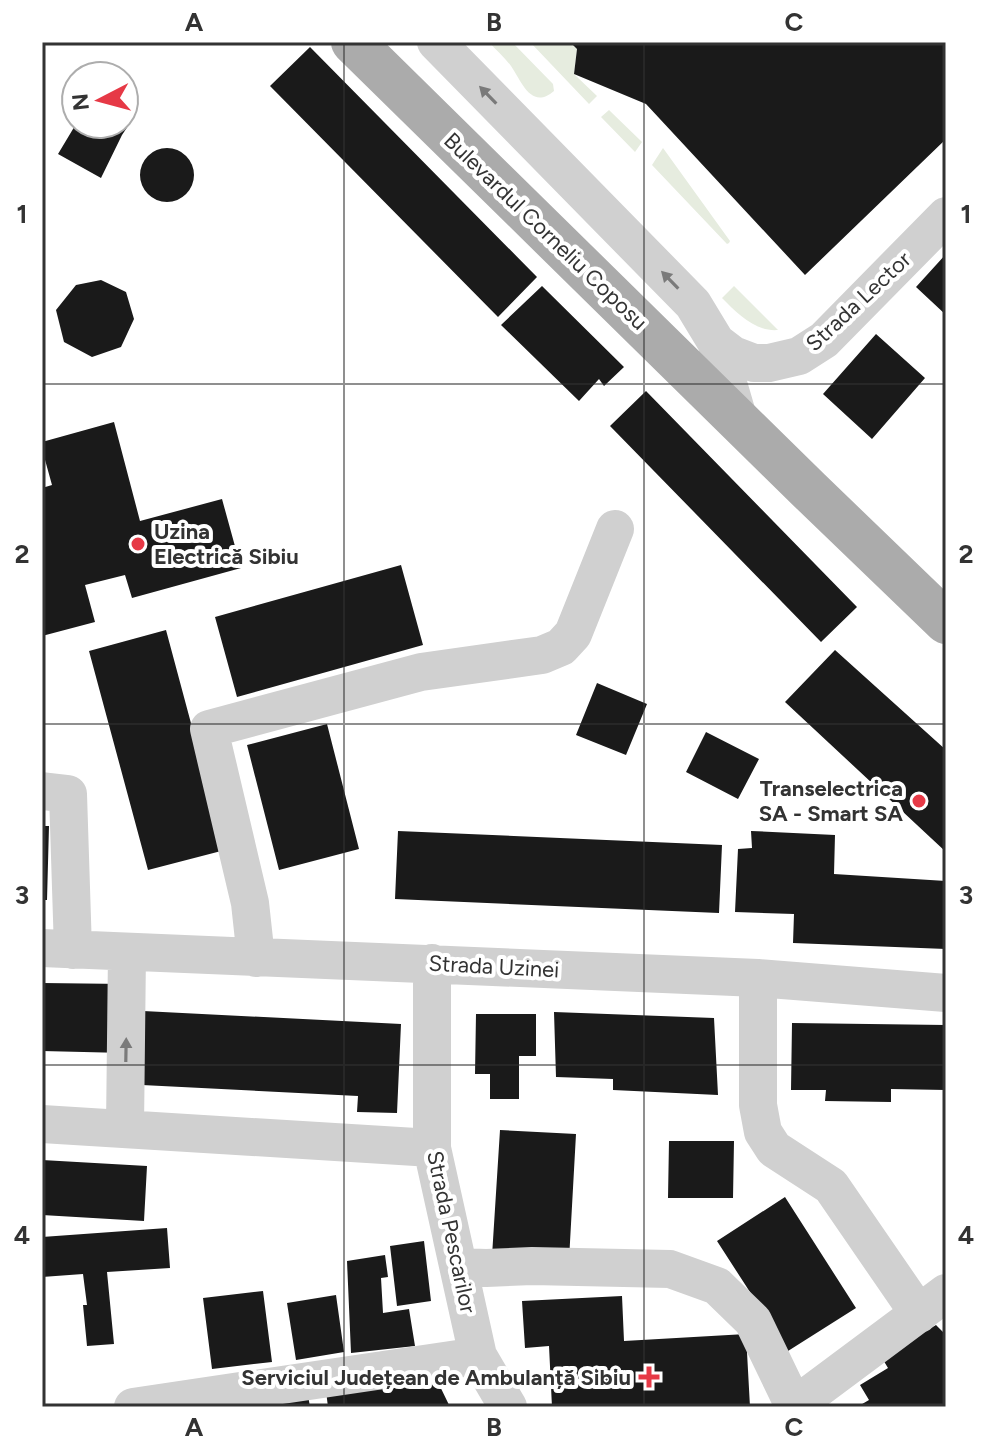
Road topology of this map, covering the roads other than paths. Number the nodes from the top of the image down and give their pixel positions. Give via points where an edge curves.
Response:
1 (353, 42) edge
2 (436, 42) edge
3 (946, 216) edge
4 (716, 342) junction
5 (739, 421) junction
6 (615, 529) dead end
7 (942, 610) edge
8 (42, 791) edge
9 (58, 949) edge
10 (127, 952) junction
11 (256, 958) junction
12 (432, 963) junction
13 (758, 978) junction
14 (946, 993) edge
15 (42, 1124) edge
16 (125, 1128) junction
17 (432, 1148) junction
18 (459, 1267) junction
19 (932, 1304) edge
20 (478, 1356) junction
21 (794, 1406) edge
22 (133, 1407) edge
23 (508, 1407) edge

1 - 5 main road, Bulevardul Corneliu Coposu
4 -> 2 street, Bulevardul Corneliu Coposu via 693,304
3 - 4 street, Strada Lector via 824,340 799,356 754,363
4 - 5 street, Bulevardul Corneliu Coposu
5 - 7 main road, Bulevardul Corneliu Coposu
6 - 11 street via 573,634 561,647 542,655 421,672 209,729 250,903
8 - 9 street via 68,794
9 - 10 street, Strada Uzinei
10 - 11 street, Strada Uzinei
16 -> 10 street
11 - 12 street, Strada Uzinei
12 - 13 street, Strada Uzinei
12 - 17 street, Strada Pescarilor
13 - 14 street, Strada Uzinei
13 - 19 street via 758,1105 763,1132 774,1149 831,1186
15 - 16 street
16 - 17 street
17 - 18 street, Strada Pescarilor
18 - 20 street, Strada Pescarilor
18 - 21 street via 670,1269 717,1286 753,1321
19 - 21 street
20 - 22 street
20 - 23 street, Strada Pescarilor

